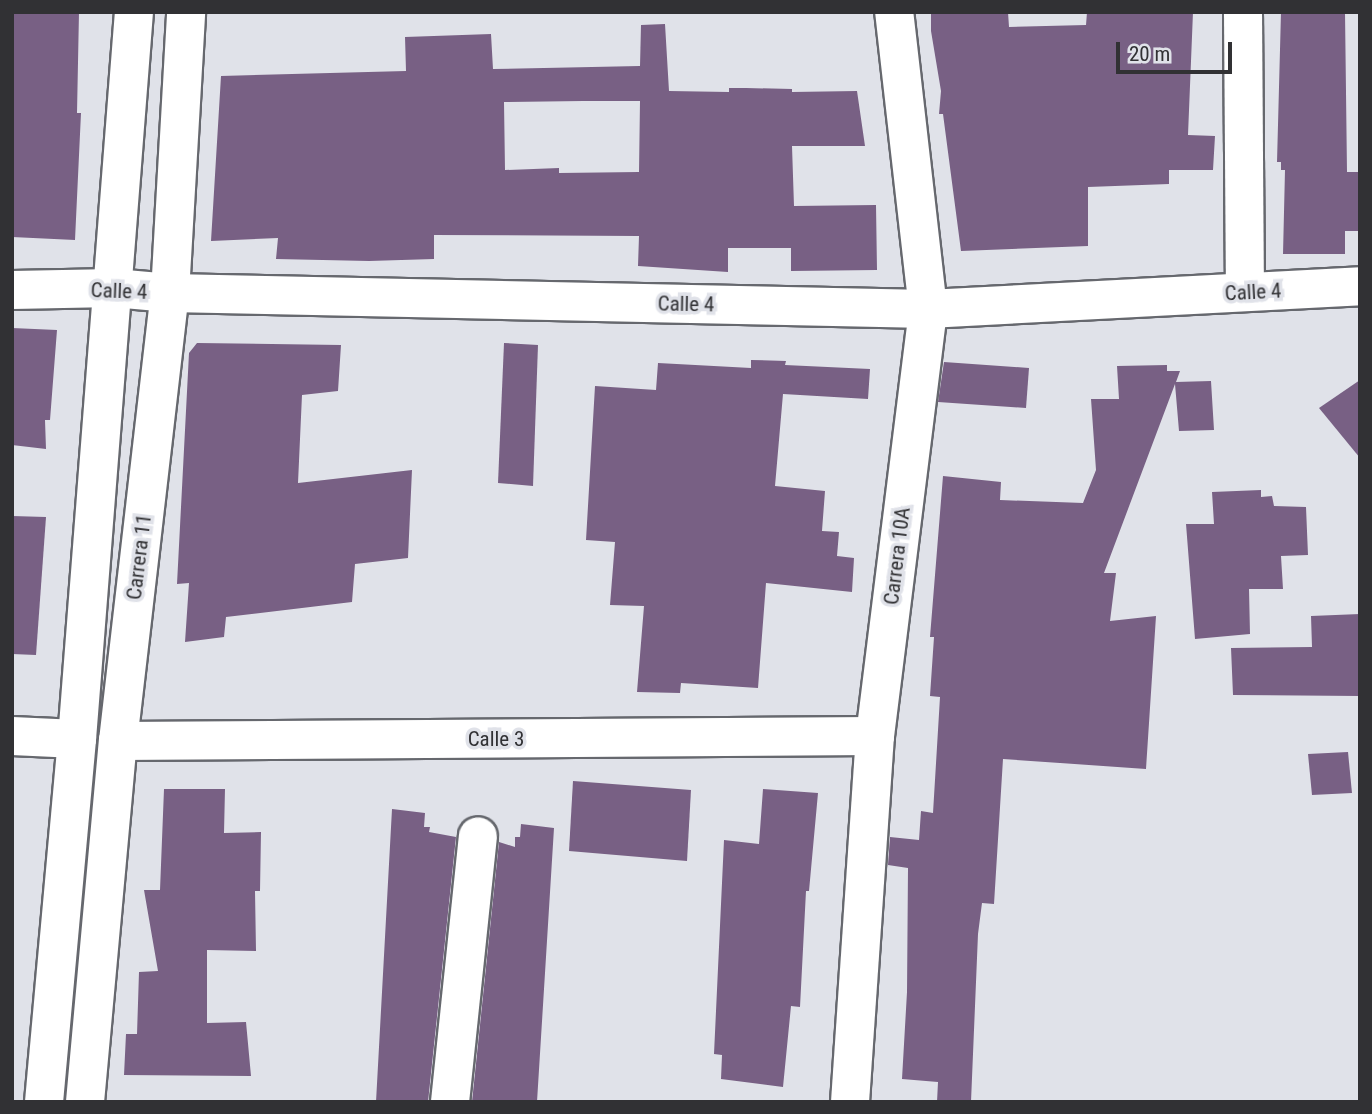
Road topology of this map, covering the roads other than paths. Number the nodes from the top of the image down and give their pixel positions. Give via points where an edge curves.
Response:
1 (134, 12) edge
2 (186, 12) edge
3 (894, 12) edge
4 (1243, 12) edge
5 (1360, 286) edge
6 (114, 288) junction
7 (12, 290) edge
8 (1245, 292) junction
9 (170, 293) junction
10 (928, 309) junction
11 (12, 736) edge
12 (875, 736) junction
13 (77, 739) junction
14 (118, 741) junction
15 (478, 836) dead end
16 (44, 1102) edge
17 (85, 1102) edge
18 (450, 1102) edge
19 (850, 1102) edge

1 - 6 street
2 - 9 street, Carrera 11
3 - 10 street, Carrera 10A
4 - 8 street
5 - 8 street, Calle 4
6 - 7 street, Calle 4
6 - 9 street, Calle 4
6 - 13 street
8 - 10 street, Calle 4
9 - 10 street, Calle 4
9 - 14 street, Carrera 11
10 - 12 street, Carrera 10A
11 - 13 street
12 - 14 street, Calle 3
12 - 19 street, Carrera 10A
13 - 16 street
14 - 17 street, Carrera 11
15 - 18 street

